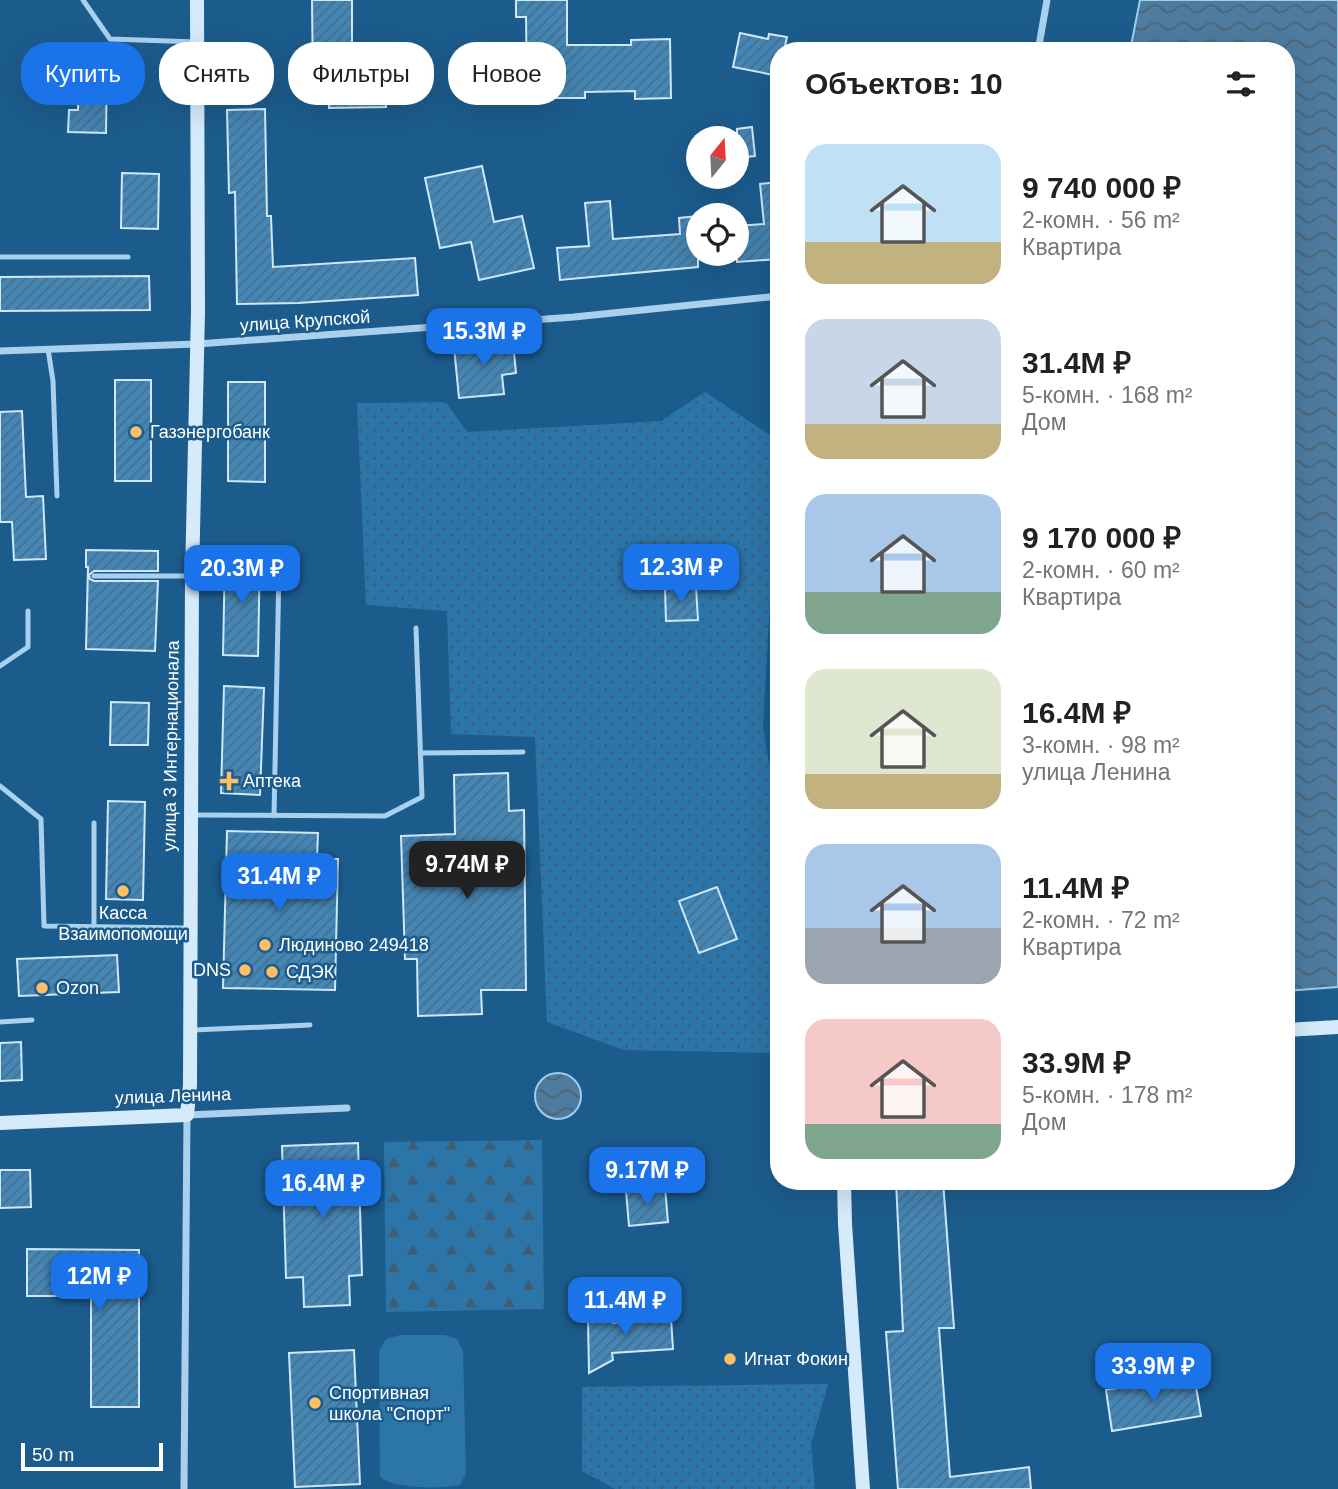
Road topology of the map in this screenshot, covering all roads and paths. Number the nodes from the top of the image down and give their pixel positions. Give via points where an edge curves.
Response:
1 (83, 0) edge
2 (197, 0) edge
3 (1047, 0) edge
4 (197, 42) joint
5 (1040, 42) edge
6 (197, 105) edge
7 (0, 257) edge
8 (128, 257) dead end
9 (770, 297) edge
10 (197, 344) junction
11 (48, 349) junction
12 (0, 351) edge
13 (57, 496) dead end
14 (279, 568) dead end
15 (94, 576) dead end
16 (192, 576) junction
17 (28, 611) dead end
18 (416, 628) dead end
19 (0, 666) edge
20 (523, 752) dead end
21 (420, 753) junction
22 (0, 786) edge
23 (191, 815) junction
24 (274, 816) junction
25 (93, 823) dead end
26 (94, 927) junction
27 (189, 928) junction
28 (32, 1020) dead end
29 (0, 1021) edge
30 (310, 1025) dead end
31 (1338, 1027) edge
32 (1295, 1029) edge
33 (190, 1030) junction
34 (347, 1108) dead end
35 (187, 1115) junction
36 (0, 1123) edge
37 (845, 1190) edge
38 (184, 1489) edge
39 (863, 1489) edge

1 - 4 lane via 110,39
2 - 4 street, улица 3 Интернационала
3 - 5 street
6 - 10 street, улица 3 Интернационала
7 - 8 lane
9 - 10 street, улица Крупской via 574,317
10 - 11 street, улица Крупской
10 - 16 street, улица 3 Интернационала
11 - 12 street, улица Крупской
11 - 13 lane
14 - 24 lane
15 - 16 lane
16 - 23 street, улица 3 Интернационала
17 - 19 lane via 28,647
18 - 21 lane
20 - 21 lane
21 - 24 lane via 422,797 385,816
22 - 26 lane via 41,820 44,926
23 - 24 lane
23 - 27 street, улица 3 Интернационала
25 - 26 lane
26 - 27 lane
27 - 33 street, улица 3 Интернационала
28 - 29 lane
30 - 33 lane
31 - 32 street
33 - 35 street, улица 3 Интернационала
34 - 35 street, улица Ленина
35 - 36 street, улица Ленина
35 - 38 street
37 - 39 street

